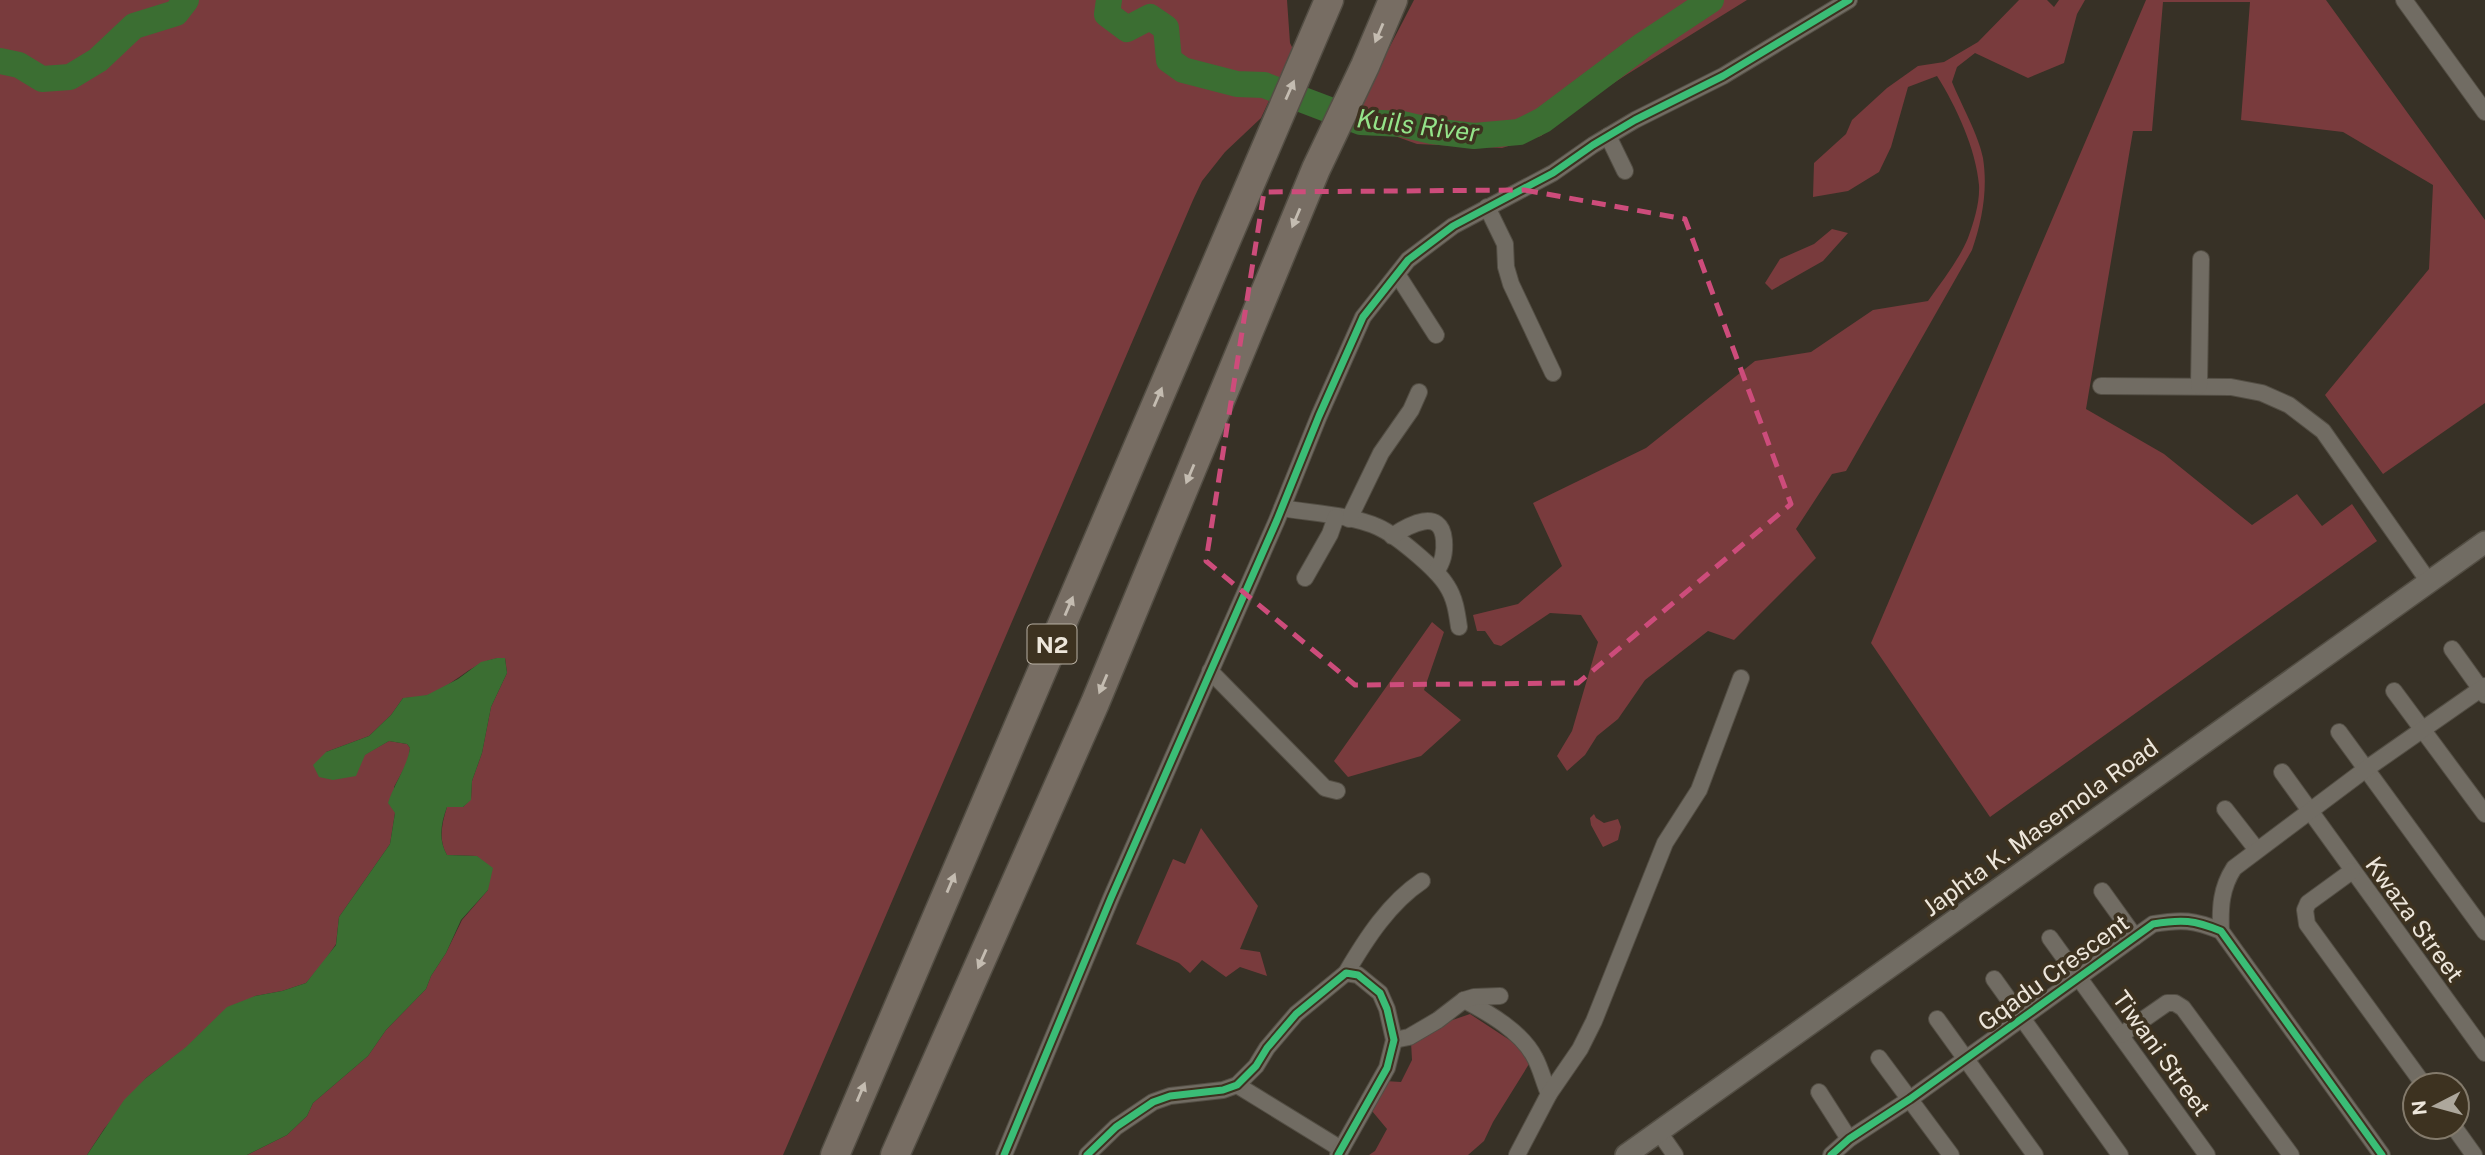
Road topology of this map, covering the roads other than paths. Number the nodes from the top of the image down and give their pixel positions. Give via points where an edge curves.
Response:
1 (1329, 0) edge
2 (1393, 0) edge
3 (1849, 0) edge
4 (2404, 0) edge
5 (2485, 112) edge
6 (1608, 136) junction
7 (1625, 171) dead end
8 (1488, 207) junction
9 (2201, 259) dead end
10 (1397, 274) junction
11 (1436, 335) dead end
12 (1553, 373) dead end
13 (2101, 386) dead end
14 (2199, 386) junction
15 (1419, 393) dead end
16 (1282, 508) junction
17 (1343, 518) junction
18 (1392, 536) junction
19 (2485, 542) edge
20 (1436, 572) junction
21 (1305, 578) dead end
22 (2429, 582) junction
23 (1459, 627) dead end
24 (2452, 649) dead end
25 (1210, 671) junction
26 (1741, 678) dead end
27 (2484, 690) edge
28 (2394, 691) dead end
29 (2423, 729) junction
30 (2339, 732) dead end
31 (2366, 769) junction
32 (2283, 772) dead end
33 (1337, 791) dead end
34 (2225, 809) dead end
35 (2310, 811) junction
36 (2485, 814) edge
37 (2257, 850) junction
38 (2352, 871) junction
39 (1422, 881) dead end
40 (2102, 891) dead end
41 (2221, 931) junction
42 (2485, 932) edge
43 (2135, 937) junction
44 (2050, 938) dead end
45 (1346, 972) junction
46 (2080, 977) junction
47 (1994, 979) dead end
48 (1500, 996) dead end
49 (1464, 1000) junction
50 (1937, 1018) dead end
51 (2021, 1019) junction
52 (2121, 1035) junction
53 (1394, 1040) junction
54 (2485, 1054) edge
55 (1879, 1058) dead end
56 (1966, 1059) junction
57 (2414, 1071) edge
58 (1237, 1086) junction
59 (1819, 1092) dead end
60 (1549, 1094) junction
61 (1910, 1099) junction
62 (1659, 1132) junction
63 (1849, 1139) junction
64 (1340, 1152) edge
65 (835, 1155) edge
66 (895, 1155) edge
67 (1004, 1155) edge
68 (1087, 1155) edge
69 (1517, 1155) edge
70 (1626, 1155) edge
71 (1675, 1155) edge
72 (1831, 1155) edge
73 (1951, 1155) edge
74 (2035, 1155) edge
75 (2120, 1155) edge
76 (2207, 1155) edge
77 (2291, 1155) edge
78 (2382, 1155) edge

65 -> 1 highway, N2
2 -> 66 highway, N2 via 1322,155 1094,703
3 - 6 street via 1723,76
4 - 5 street
6 - 7 street
6 - 8 street via 1553,173
8 - 10 street via 1437,237
8 - 12 street via 1505,244 1511,284
9 - 14 street
10 - 11 street
10 - 16 street via 1363,317
13 - 14 street
14 - 22 street via 2262,393 2314,422
15 - 17 street
16 - 17 street
16 - 25 street
17 - 18 street via 1379,527
17 - 21 street
18 - 20 street
18 - 20 street via 1416,522 1432,521 1440,526 1445,554
19 - 22 main road, Japhta K. Masemola Road
20 - 23 street via 1448,587
22 - 62 main road, Japhta K. Masemola Road
24 - 27 street
25 - 33 street via 1325,788
25 - 67 street
26 - 60 street via 1699,790 1665,843 1594,1021
27 - 29 street
28 - 29 street
29 - 31 street
29 - 36 street
30 - 31 street
31 - 35 street
31 - 42 street
32 - 35 street, Kwaza Street
34 - 37 street
35 - 37 street
35 - 38 street, Kwaza Street
37 - 41 street via 2227,878
38 - 54 street, Kwaza Street
38 - 57 street via 2308,903 2307,924
39 - 45 street via 1398,900
40 - 43 street
41 - 43 street, Gqadu Crescent via 2198,921 2178,920 2153,924
41 - 78 street
43 - 46 street, Gqadu Crescent
44 - 46 street, Gqadu Crescent
45 - 53 street via 1358,975 1380,993
45 - 58 street via 1296,1014
46 - 51 street, Gqadu Crescent
46 - 52 street, Tiwani Street
47 - 51 street, Gqadu Crescent
48 - 49 street
49 - 53 street via 1409,1037
49 - 60 street via 1492,1016 1527,1047
50 - 56 street, Gqadu Crescent
51 - 56 street, Gqadu Crescent
51 - 75 street
52 - 76 street, Tiwani Street
52 - 77 street via 2167,1003 2183,1007
53 - 64 street via 1387,1068
55 - 61 street
56 - 61 street, Gqadu Crescent
56 - 74 street
58 - 64 street
58 - 68 street via 1153,1102 1116,1127
59 - 63 street
60 - 69 street
61 - 63 street, Gqadu Crescent
61 - 73 street
62 - 70 main road, Japhta K. Masemola Road
62 - 71 street
63 - 72 street, Gqadu Crescent

